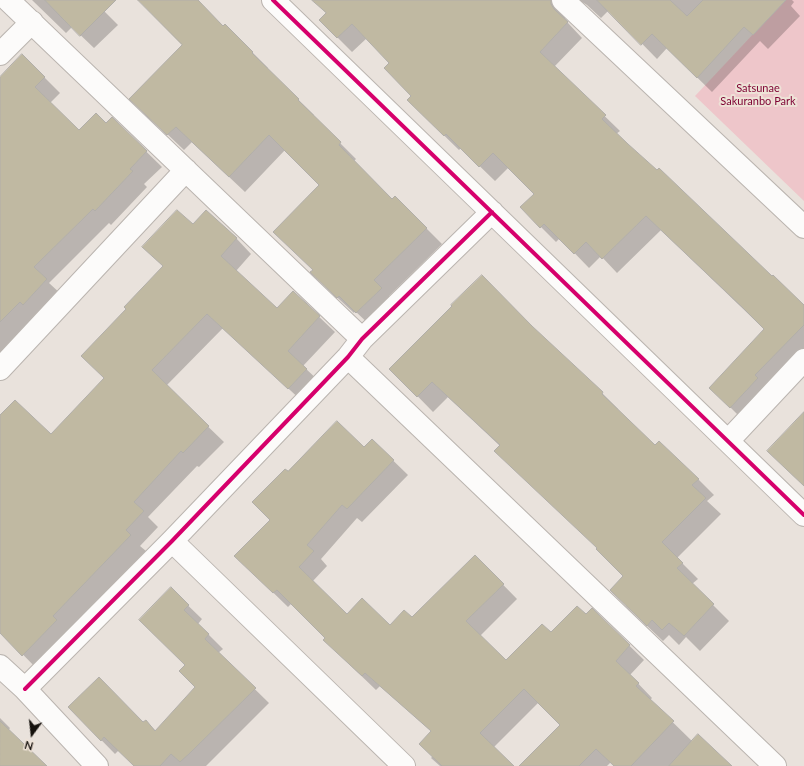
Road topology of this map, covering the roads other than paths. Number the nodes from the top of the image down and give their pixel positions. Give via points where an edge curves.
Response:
1 (8, 0) edge
2 (563, 0) edge
3 (280, 2) edge
4 (32, 22) junction
5 (0, 54) edge
6 (186, 170) junction
7 (492, 212) junction
8 (804, 227) edge
9 (362, 339) junction
10 (348, 357) junction
11 (804, 360) edge
12 (0, 369) edge
13 (728, 441) junction
14 (804, 515) edge
15 (172, 541) junction
16 (0, 666) edge
17 (25, 689) junction
18 (97, 766) edge
19 (404, 766) edge
20 (775, 766) edge

1 - 4 street
2 - 8 street
3 - 7 street
4 - 5 street
4 - 6 street
6 - 9 street
6 - 12 street
7 - 9 street
7 - 13 street
9 - 10 street
10 - 15 street
10 - 20 street
11 - 13 street
13 - 14 street
15 - 17 street
15 - 19 street
16 - 17 street
17 - 18 street

